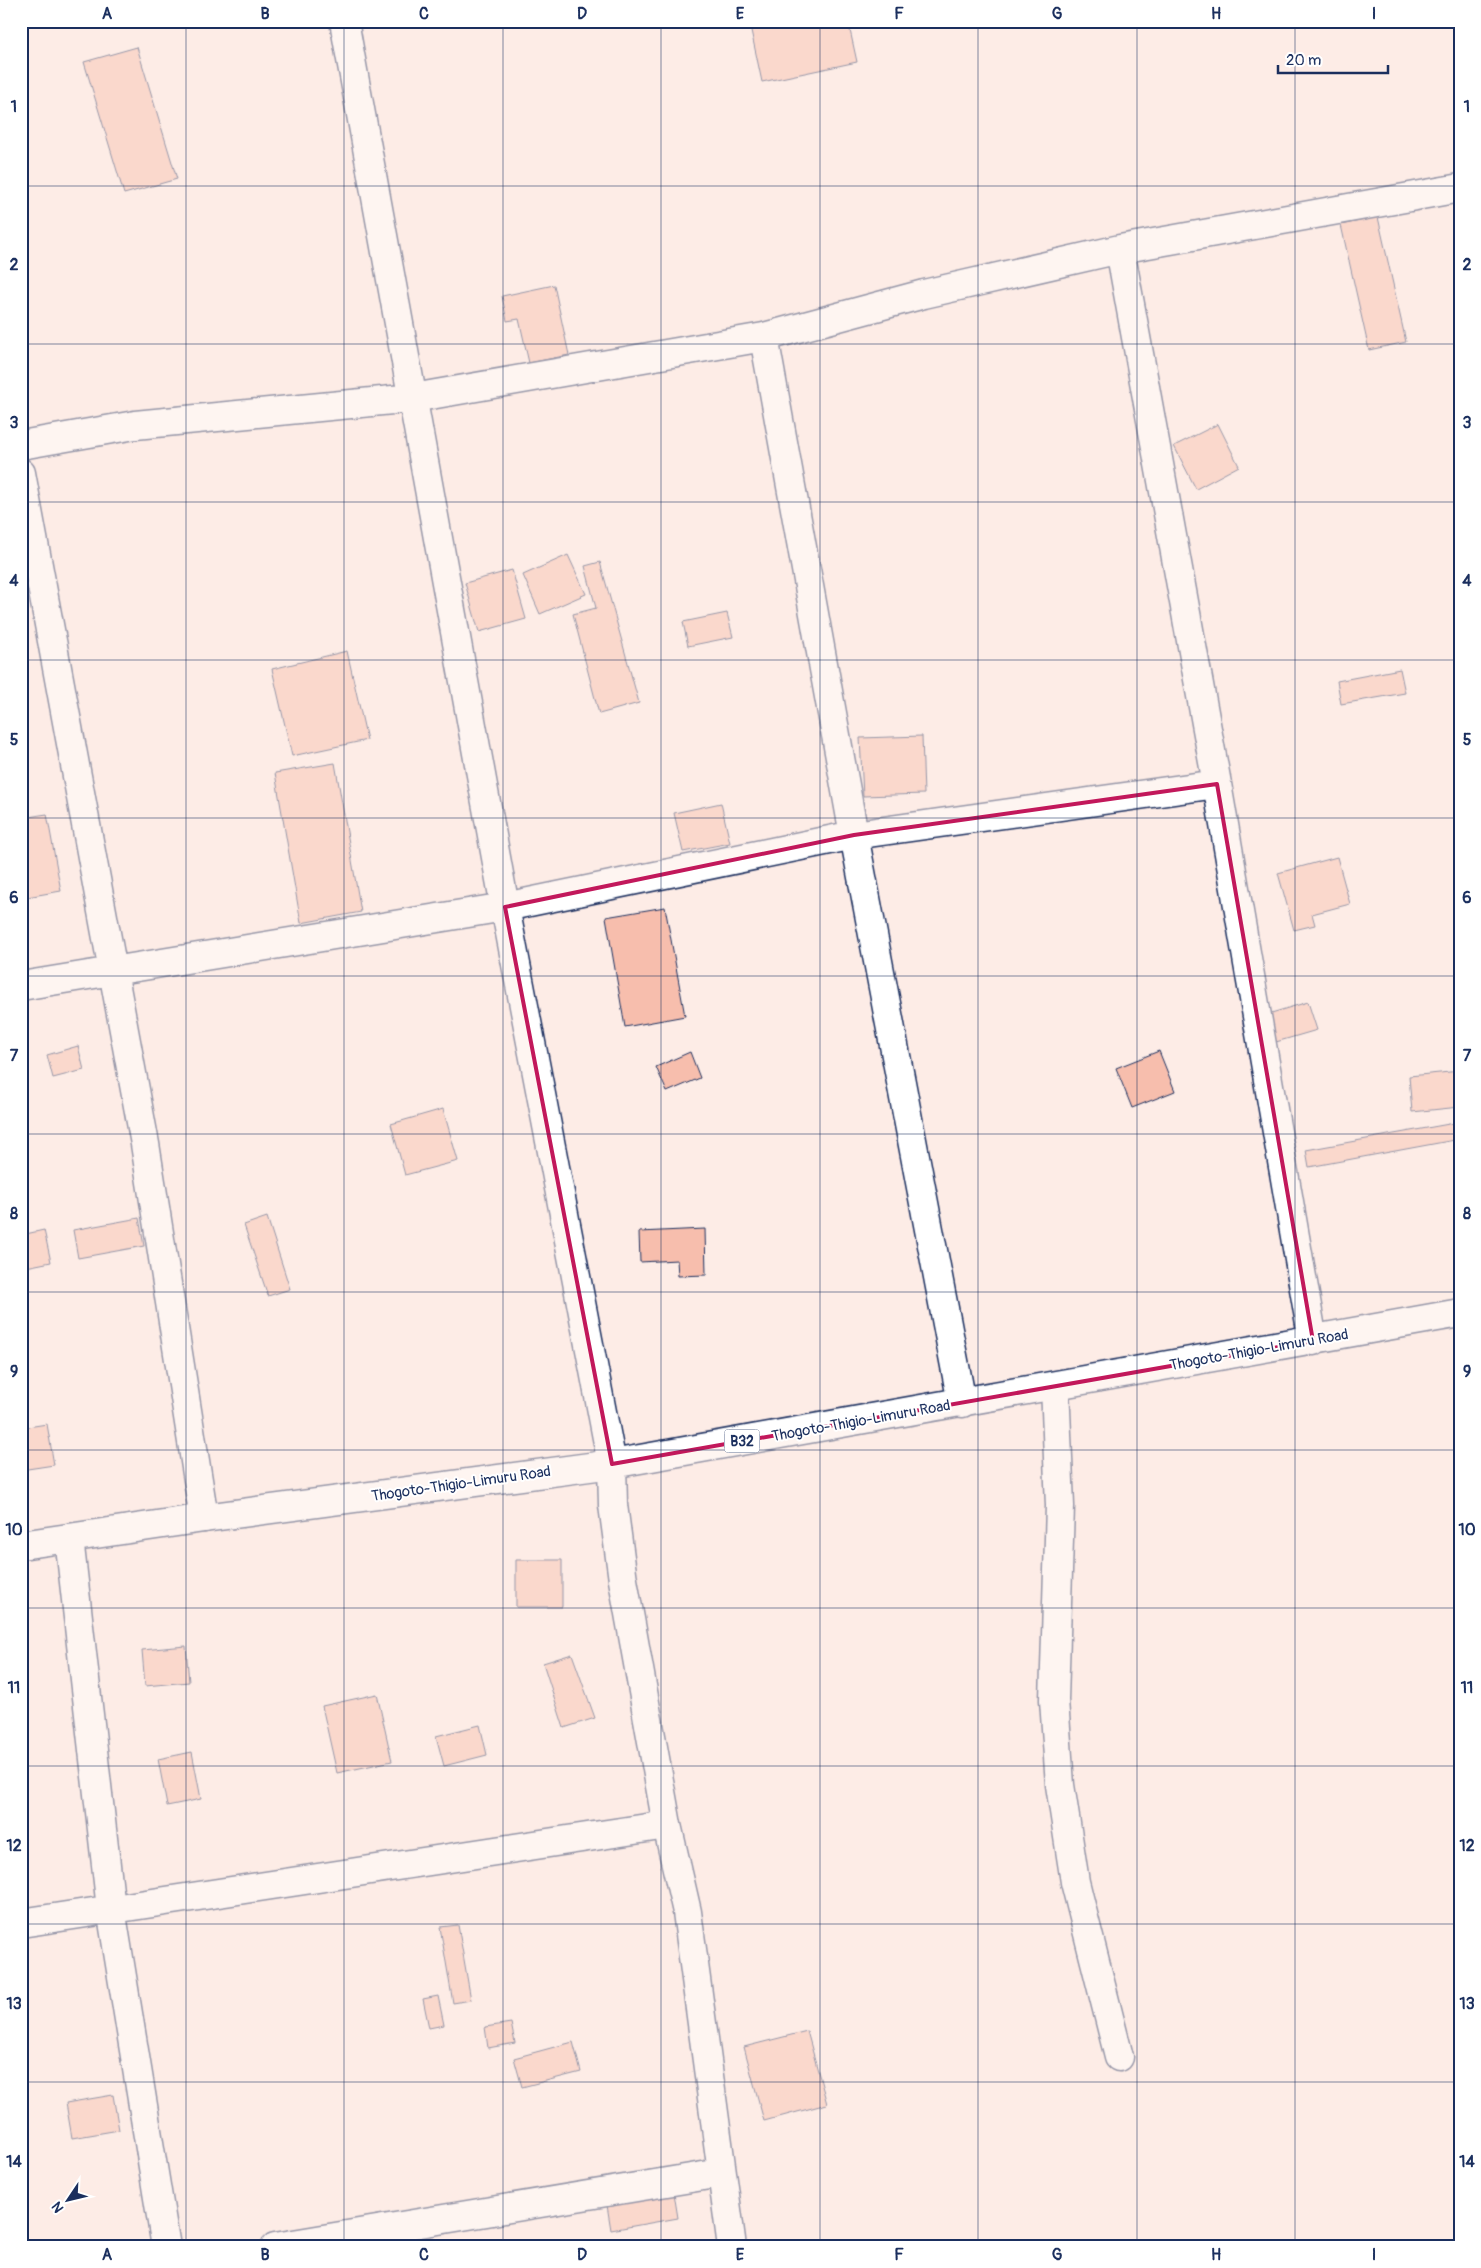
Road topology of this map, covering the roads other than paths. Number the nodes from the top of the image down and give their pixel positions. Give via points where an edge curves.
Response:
1 (344, 21) edge
2 (1460, 188) edge
3 (1120, 249) junction
4 (764, 337) junction
5 (412, 398) junction
6 (21, 445) edge
7 (21, 473) edge
8 (1217, 784) junction
9 (854, 835) junction
10 (505, 907) junction
11 (113, 970) junction
12 (21, 986) edge
13 (1460, 1313) edge
14 (1313, 1341) junction
15 (1055, 1386) junction
16 (962, 1403) junction
17 (612, 1464) junction
18 (204, 1518) junction
19 (69, 1538) junction
20 (21, 1546) edge
21 (667, 1825) junction
22 (111, 1909) junction
23 (21, 1924) edge
24 (1119, 2057) dead end
25 (721, 2173) junction
26 (166, 2247) edge
27 (275, 2247) edge
28 (732, 2247) edge

1 - 5 main road
2 - 3 main road
3 - 4 main road via 924,294
3 - 8 main road
4 - 5 main road
4 - 9 main road
5 - 6 main road via 134,425
5 - 10 main road
7 - 11 main road
8 - 9 main road
8 - 14 main road
9 - 10 main road
9 - 16 main road
10 - 11 main road
10 - 17 main road
11 - 12 main road
11 - 18 main road via 145,1144
13 - 14 main road, Thogoto-Thigio-Limuru Road / B32
14 - 15 main road, Thogoto-Thigio-Limuru Road / B32
15 - 16 main road, Thogoto-Thigio-Limuru Road / B32
15 - 24 main road via 1060,1506 1054,1700 1060,1785 1075,1882
16 - 17 main road, Thogoto-Thigio-Limuru Road / B32
17 - 18 main road, Thogoto-Thigio-Limuru Road / B32
17 - 21 main road via 613,1506 623,1580
18 - 19 main road, Thogoto-Thigio-Limuru Road / B32
19 - 20 main road, Thogoto-Thigio-Limuru Road / B32
19 - 22 main road
21 - 22 main road
21 - 25 main road via 687,1912
22 - 23 main road
22 - 26 main road
25 - 27 main road
25 - 28 main road

